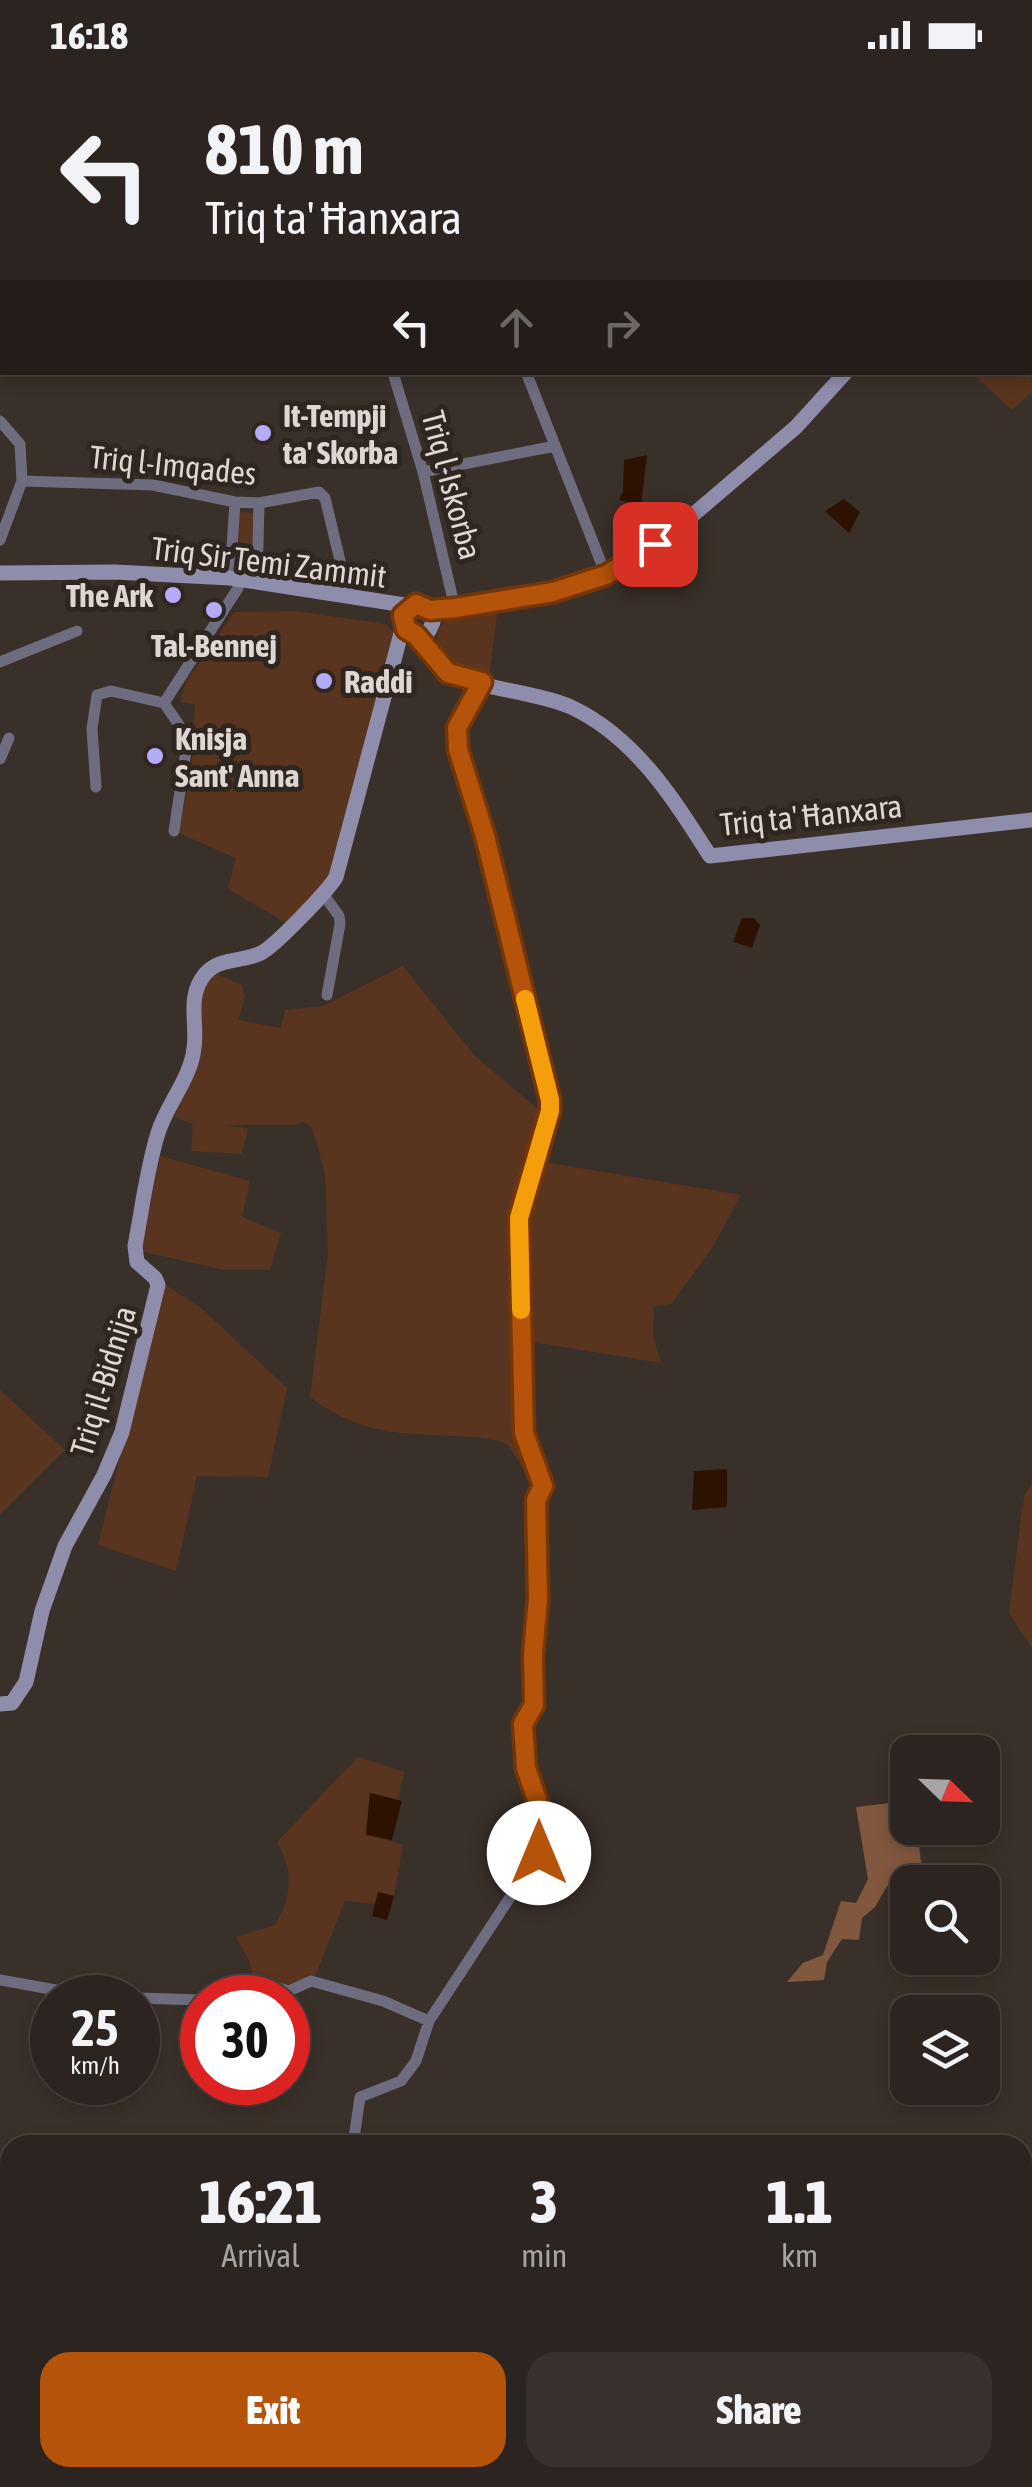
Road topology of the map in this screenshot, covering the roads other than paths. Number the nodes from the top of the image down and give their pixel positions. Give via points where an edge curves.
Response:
1 (527, 375) edge
2 (843, 375) edge
3 (394, 376) dead end
4 (0, 421) edge
5 (555, 446) junction
6 (423, 472) junction
7 (22, 482) junction
8 (6, 502) edge
9 (235, 502) junction
10 (259, 503) junction
11 (0, 540) edge
12 (606, 575) junction
13 (0, 577) edge
14 (236, 582) junction
15 (257, 584) junction
16 (349, 598) junction
17 (455, 608) junction
18 (418, 622) junction
19 (77, 631) dead end
20 (0, 662) edge
21 (482, 682) junction
22 (164, 703) junction
23 (10, 738) dead end
24 (0, 758) edge
25 (96, 787) dead end
26 (1032, 820) edge
27 (174, 831) dead end
28 (324, 895) junction
29 (327, 996) dead end
30 (0, 1704) edge
31 (0, 1980) edge
32 (310, 1982) edge
33 (30, 1985) edge
34 (429, 2021) junction
35 (355, 2135) edge

1 - 5 street
2 - 12 street, Triq Sir Temi Zammit via 796,427 687,520
3 - 6 street, Triq l-Iskorba
4 - 7 street via 20,444
5 - 6 street
5 - 12 street
6 - 17 street, Triq l-Iskorba
7 - 8 street
7 - 9 street, Triq l-Imqades via 154,485
8 - 11 street
9 - 10 street, Triq l-Imqades
9 - 14 street
10 - 15 street
10 - 16 street, Triq l-Imqades via 319,492 325,498
12 - 17 street, Triq Sir Temi Zammit via 553,592
13 - 14 street, Triq Sir Temi Zammit via 115,572
14 - 15 street, Triq Sir Temi Zammit
14 - 18 street, Triq Sir Temi Zammit
14 - 22 street
15 - 16 street, Triq Sir Temi Zammit
16 - 18 street, Triq Sir Temi Zammit
17 - 18 street, Triq Sir Temi Zammit
18 - 21 street, Triq ta' Ħanxara via 432,657 448,673
18 - 28 street, Triq il-Bidnija via 396,664 339,867
19 - 20 street
21 - 26 street, Triq ta' Ħanxara via 571,707 616,736 664,783 710,856
21 - 34 street via 457,728 458,749 550,1100 519,1218 524,1433 543,1486 536,1500 534,1705 523,1724 526,1768 544,1828 539,1853
22 - 25 street via 111,691 97,696
22 - 27 street via 188,738
23 - 24 street
28 - 29 street via 340,924
28 - 30 street, Triq il-Bidnija via 267,949 216,966 197,989 193,1056 159,1130 137,1236 135,1258 158,1289 131,1399 110,1462 65,1546 22,1692 12,1704
31 - 33 street
32 - 34 street
34 - 35 street via 416,2061 401,2081 360,2097

